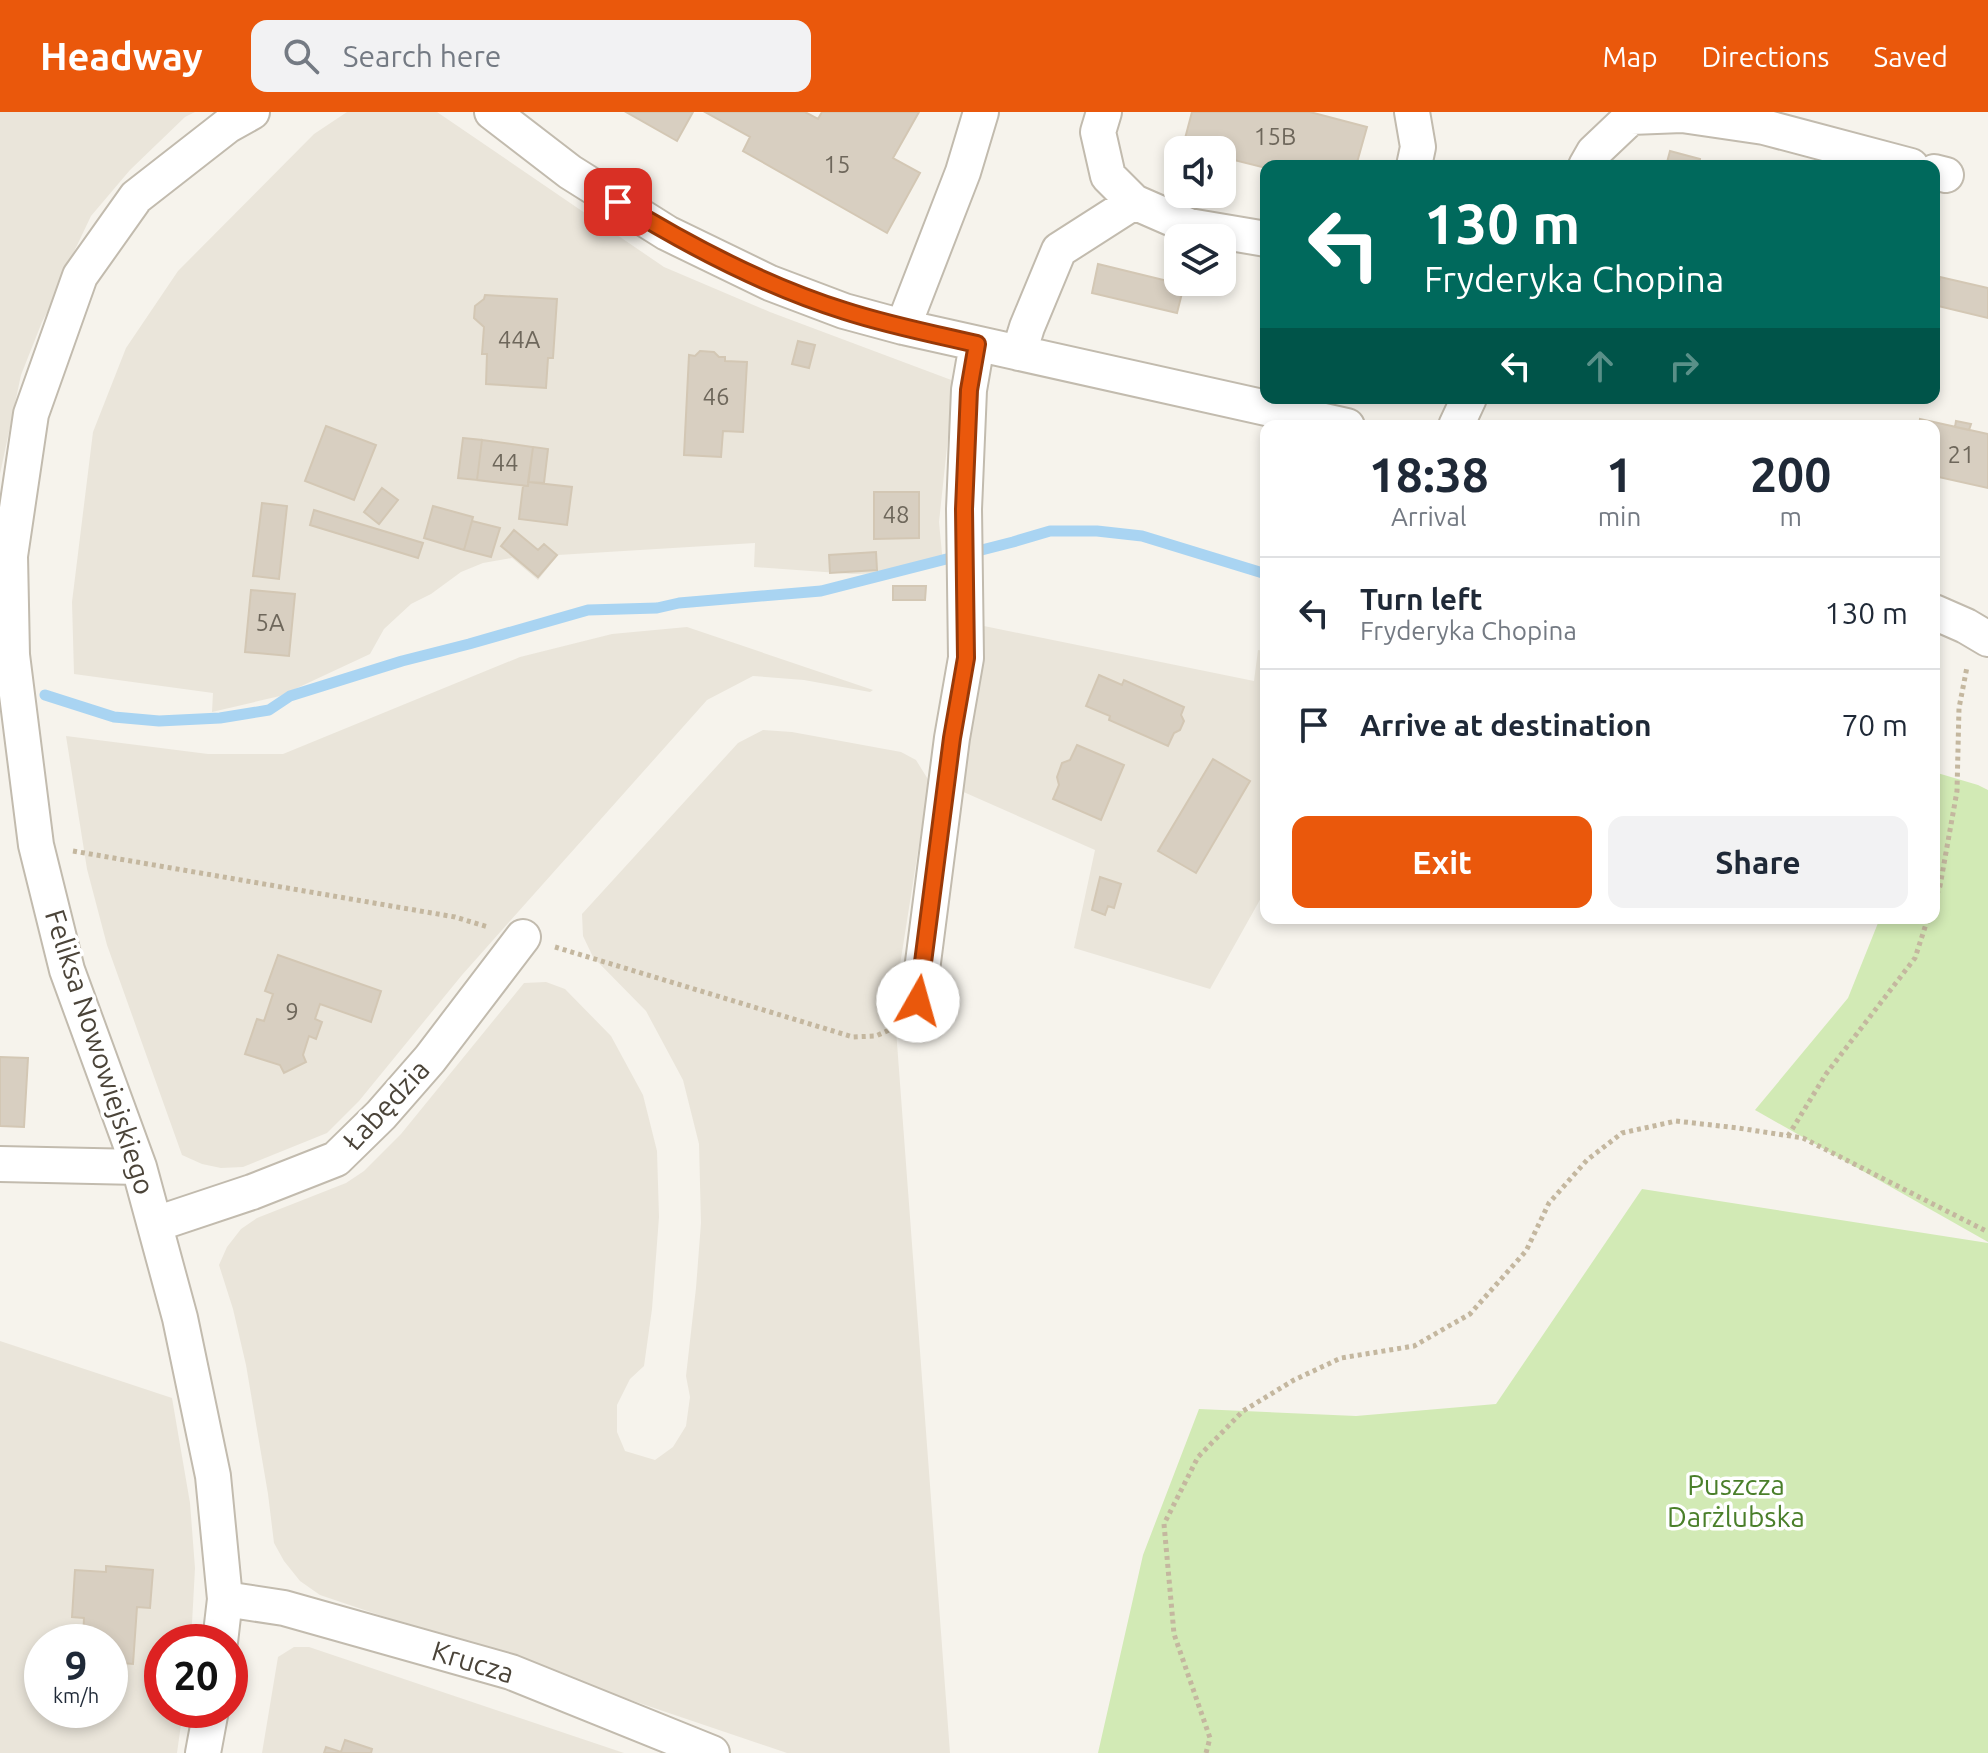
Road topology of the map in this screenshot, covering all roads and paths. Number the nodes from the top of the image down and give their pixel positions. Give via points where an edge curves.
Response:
1 (252, 112) edge
2 (492, 112) edge
3 (981, 112) edge
4 (1104, 112) edge
5 (1412, 112) edge
6 (1415, 160) edge
7 (1589, 160) edge
8 (1888, 160) edge
9 (1134, 202) junction
10 (1260, 238) edge
11 (903, 327) junction
12 (977, 344) junction
13 (1019, 353) junction
14 (1320, 420) edge
15 (1940, 615) edge
16 (1981, 635) edge
17 (1940, 886) edge
18 (1926, 924) edge
19 (523, 937) dead end
20 (918, 1001) dead end
21 (1788, 1136) junction
22 (0, 1164) edge
23 (139, 1167) junction
24 (156, 1224) junction
25 (1988, 1232) edge
26 (225, 1599) junction
27 (222, 1624) edge
28 (208, 1728) edge
29 (203, 1753) edge
30 (712, 1753) edge
31 (1206, 1753) edge

1 - 23 street, Feliksa Nowowiejskiego via 136,197 80,276 31,414 10,556 12,655 36,845 67,970
2 - 11 street via 570,172 667,233 770,283
3 - 11 street
4 - 9 street via 1098,132 1108,176
5 - 6 street
7 - 8 street via 1631,117 1682,115 1764,127
9 - 10 street via 1189,226
9 - 13 street via 1059,250
11 - 12 street
12 - 13 street
12 - 20 street via 969,390 964,509 966,658
13 - 14 street
15 - 16 street
16 - 17 path via 1959,708 1957,791
18 - 21 path via 1915,958 1826,1074
19 - 24 street, Łabędzia via 430,1059 336,1159
21 - 25 path via 1803,1138
21 - 31 path via 1676,1121 1622,1133 1587,1160 1549,1203 1526,1251 1470,1314 1414,1346 1341,1358 1294,1380 1243,1411 1198,1457 1164,1524 1174,1634 1210,1738
22 - 23 street
23 - 24 street, Feliksa Nowowiejskiego
24 - 26 street, Feliksa Nowowiejskiego via 213,1476
26 - 27 street, Feliksa Nowowiejskiego
26 - 30 street, Krucza via 284,1608 511,1672
28 - 29 street

